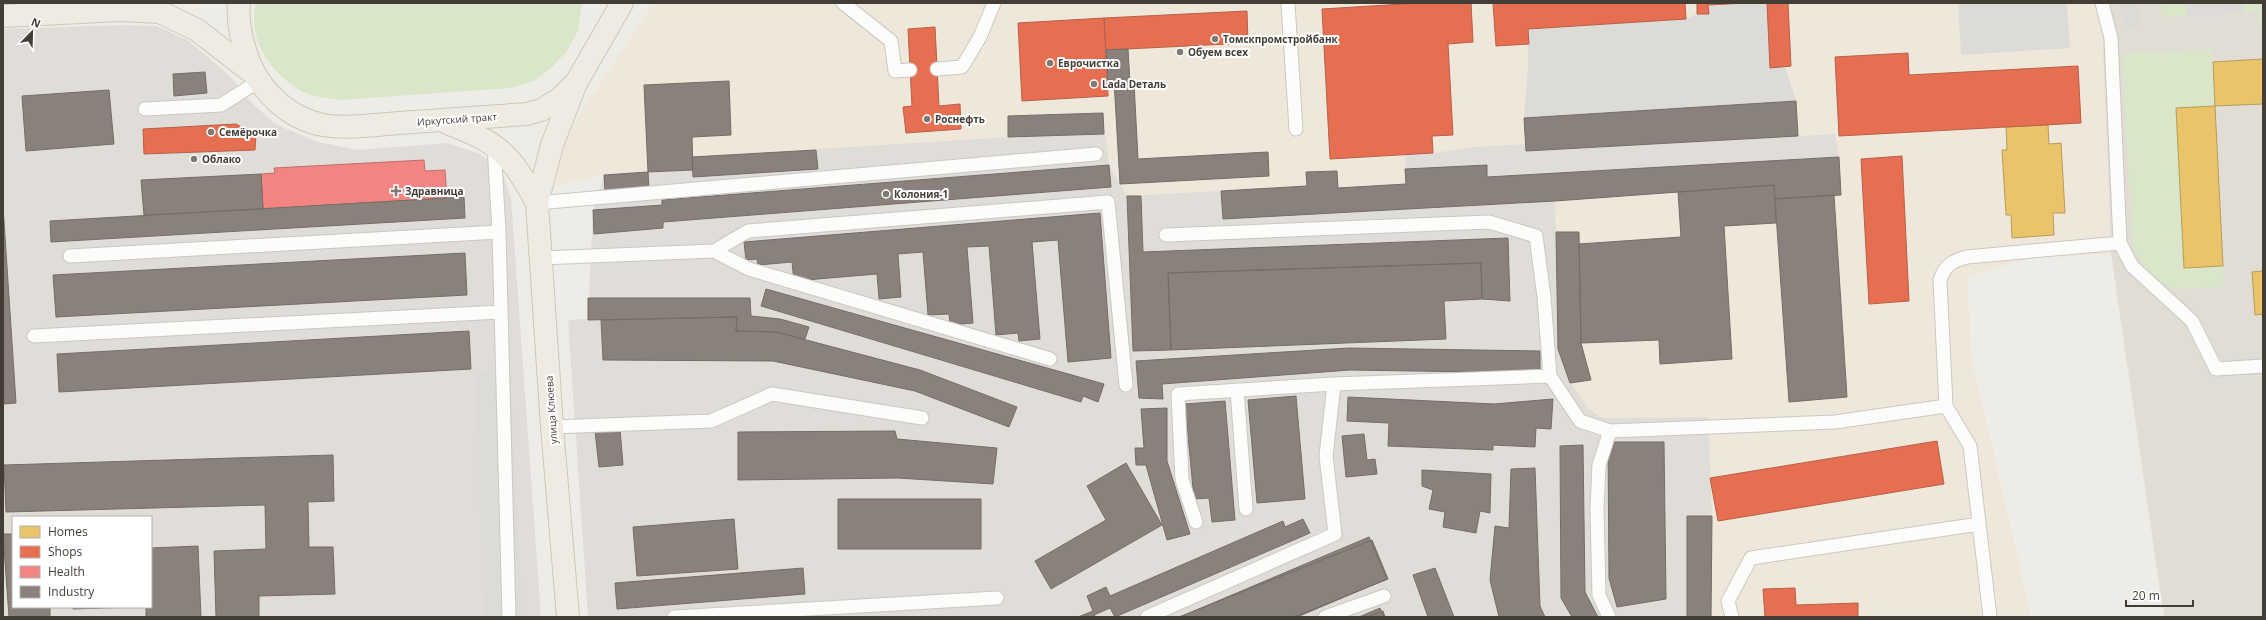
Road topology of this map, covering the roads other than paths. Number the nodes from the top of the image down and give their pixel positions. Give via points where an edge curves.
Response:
1 (239, 3) edge
2 (622, 3) edge
3 (843, 3) edge
4 (994, 3) edge
5 (1288, 3) edge
6 (2102, 3) edge
7 (3, 16) edge
8 (937, 69) dead end
9 (910, 70) dead end
10 (257, 78) junction
11 (576, 83) junction
12 (145, 109) dead end
13 (440, 120) junction
14 (1296, 129) dead end
15 (494, 144) junction
16 (1096, 154) dead end
17 (537, 203) junction
18 (498, 232) junction
19 (1166, 235) dead end
20 (2120, 243) junction
21 (714, 251) junction
22 (70, 256) dead end
23 (541, 258) junction
24 (501, 312) junction
25 (34, 336) dead end
26 (1050, 359) dead end
27 (2263, 366) edge
28 (1550, 376) junction
29 (1334, 384) junction
30 (1126, 385) dead end
31 (1238, 390) junction
32 (1946, 406) junction
33 (922, 418) dead end
34 (552, 427) junction
35 (1610, 432) junction
36 (1246, 510) dead end
37 (1196, 522) dead end
38 (1980, 524) junction
39 (1384, 596) dead end
40 (997, 598) dead end
41 (509, 617) edge
42 (568, 617) edge
43 (674, 617) edge
44 (1147, 617) edge
45 (1325, 617) edge
46 (1609, 617) edge
47 (1732, 617) edge
48 (1990, 617) edge

1 - 10 main road, Иркутский тракт via 240,38
2 - 11 main road, Иркутский тракт
3 - 9 lane via 891,41 895,71
4 - 8 lane via 980,37 962,67
5 - 14 lane
6 - 20 lane via 2111,38
7 - 10 main road, Иркутский тракт via 120,10 160,12 197,30
10 - 12 lane via 221,105
10 - 13 main road, Иркутский тракт via 287,110 323,125 355,126
11 - 13 main road, Иркутский тракт via 558,100 541,110 527,114
11 - 17 main road, улица Клюева via 552,146
13 - 15 main road, улица Клюева via 481,136
15 - 17 main road, улица Клюева via 508,156
15 - 18 lane
16 - 17 lane
17 - 23 main road, улица Клюева
18 - 22 lane
18 - 24 lane
19 - 28 lane via 1489,222 1536,236
20 - 27 lane via 2132,266 2192,321 2216,369
20 - 32 lane via 1967,257 1954,261 1944,268 1939,294
21 - 23 lane
21 - 26 lane via 749,269
21 - 30 lane via 748,231 1108,202
23 - 34 main road, улица Клюева
24 - 25 lane
24 - 41 lane
28 - 29 lane
28 - 35 lane via 1580,421
29 - 31 lane
29 - 44 lane via 1326,456 1335,534
31 - 36 lane
31 - 37 lane via 1178,394 1182,480
32 - 35 lane via 1835,422
32 - 38 lane via 1970,446
33 - 34 lane via 772,394 712,421
34 - 42 main road, улица Клюева
35 - 46 lane via 1599,465 1597,509 1599,595
38 - 47 lane via 1751,558 1728,601
38 - 48 lane
39 - 45 lane
40 - 43 lane

